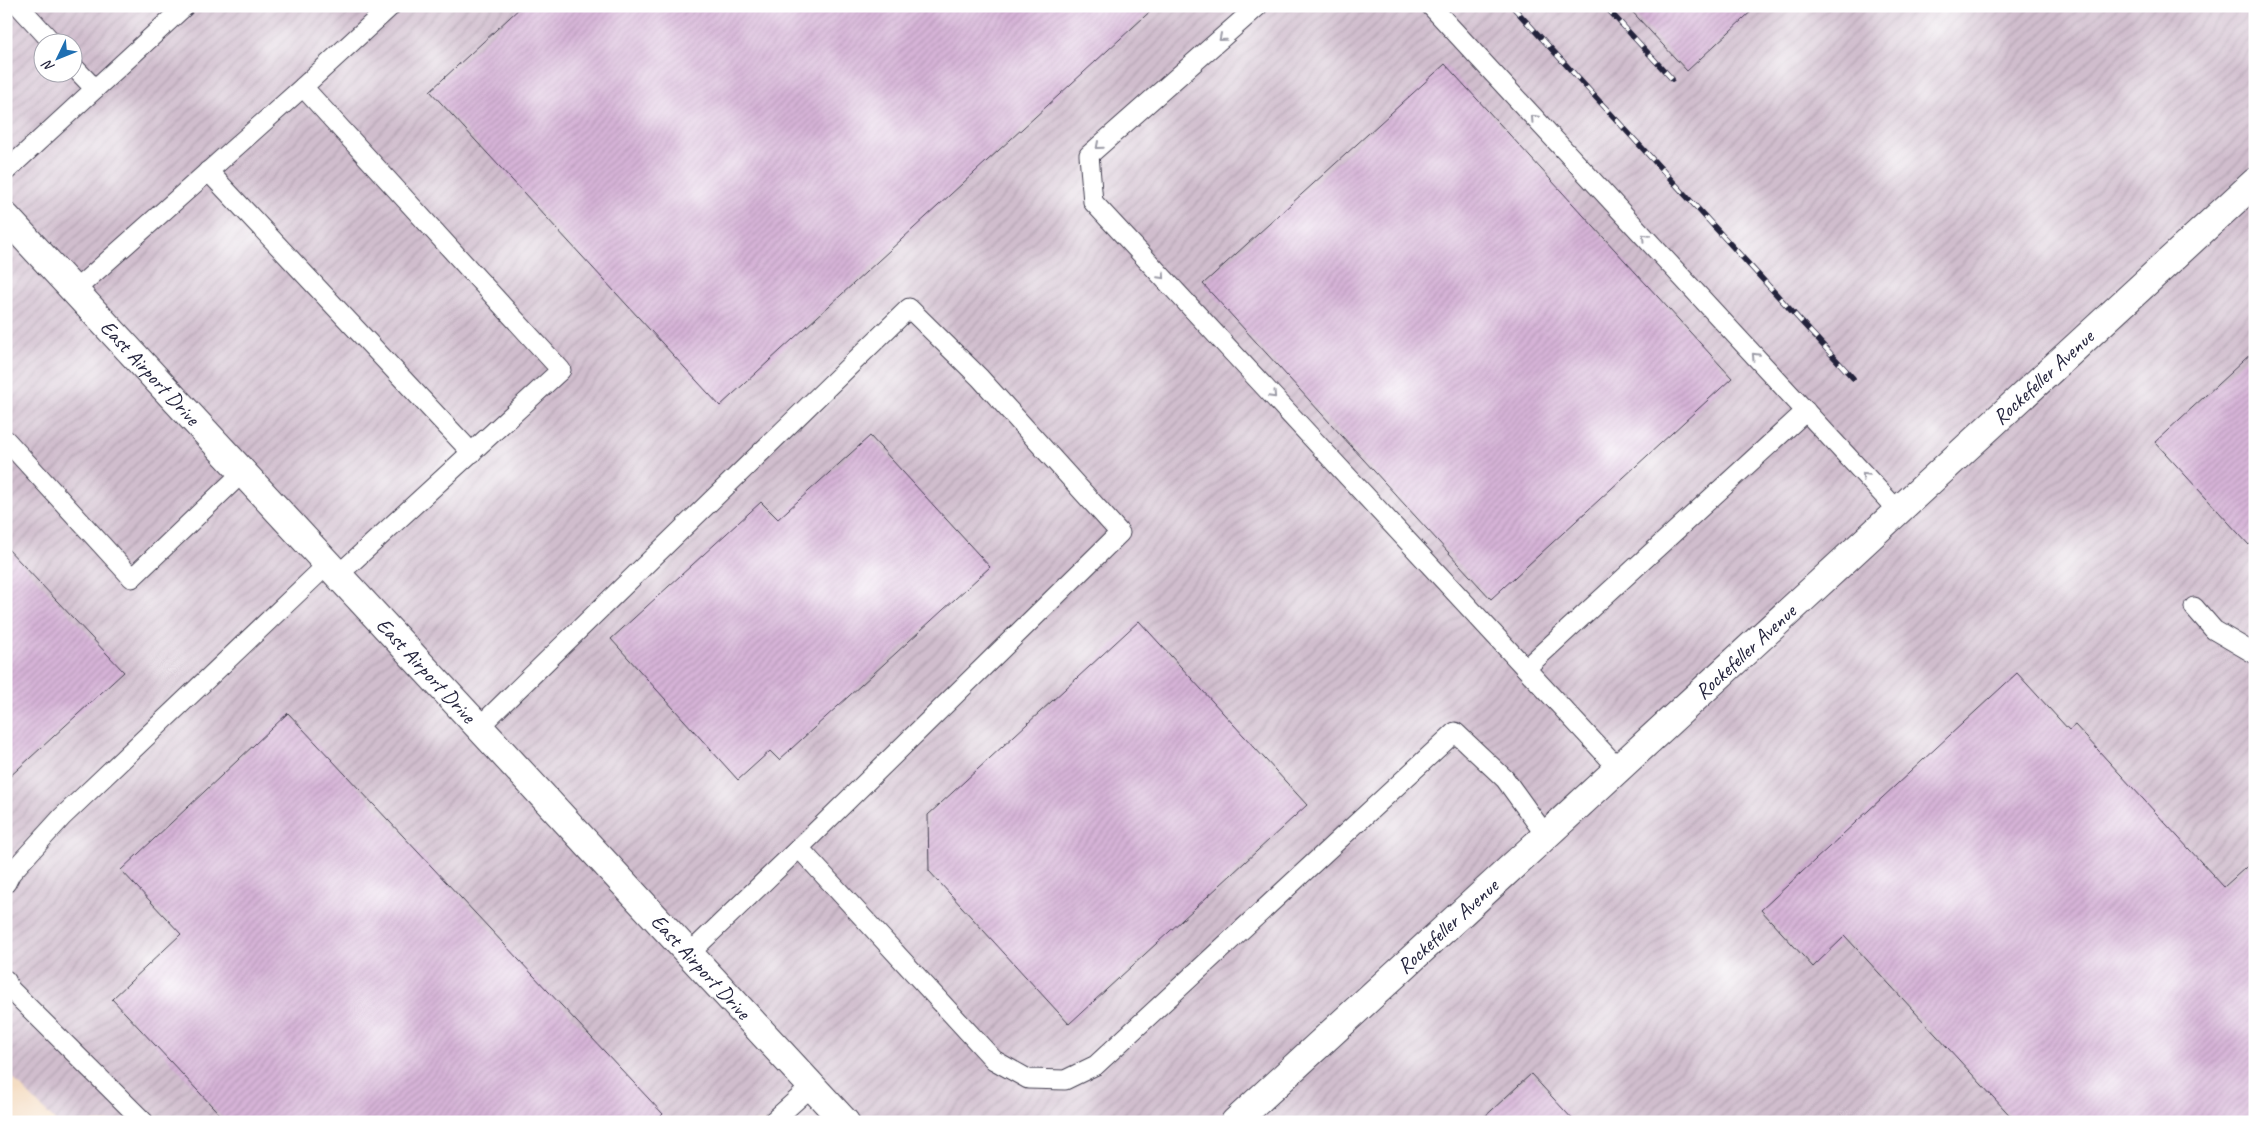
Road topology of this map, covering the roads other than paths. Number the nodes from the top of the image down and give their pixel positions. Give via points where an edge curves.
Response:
1 (19, 6) edge
2 (185, 6) edge
3 (391, 6) edge
4 (1258, 6) edge
5 (1431, 6) edge
6 (43, 32) edge
7 (82, 75) edge
8 (303, 87) junction
9 (95, 89) junction
10 (6, 171) edge
11 (208, 171) junction
12 (2255, 182) edge
13 (6, 218) edge
14 (74, 291) junction
15 (1806, 411) junction
16 (6, 440) edge
17 (472, 453) junction
18 (242, 472) junction
19 (1898, 512) junction
20 (333, 570) junction
21 (2194, 607) dead end
22 (2255, 654) edge
23 (1526, 668) junction
24 (479, 727) junction
25 (1619, 769) junction
26 (1546, 836) junction
27 (799, 848) junction
28 (6, 883) edge
29 (689, 954) junction
30 (6, 980) edge
31 (812, 1086) junction
32 (144, 1122) edge
33 (772, 1122) edge
34 (845, 1122) edge
35 (1235, 1122) edge

1 - 6 lane
2 - 9 lane
3 - 8 lane
4 -> 23 lane via 1089,155 1093,202
15 -> 5 lane
7 - 9 lane
8 - 11 lane
8 - 17 lane via 561,370
9 - 10 lane
11 - 14 lane
11 - 17 lane
12 - 19 street, Rockefeller Avenue
13 - 14 street, East Airport Drive
14 - 18 street, East Airport Drive
19 -> 15 lane
15 - 23 lane
16 - 18 lane via 132,578
17 - 20 lane
18 - 20 street, East Airport Drive
19 - 25 street, Rockefeller Avenue
20 - 24 street, East Airport Drive
20 - 28 lane via 62,818 11,873
21 - 22 lane via 2214,630
23 - 25 lane
24 - 27 lane via 910,308 980,378 1120,533
24 - 29 street, East Airport Drive
25 - 26 street, Rockefeller Avenue
26 - 27 lane via 1505,779 1455,732 1096,1065 1065,1080 1028,1079 994,1060
26 - 35 street, Rockefeller Avenue
27 - 29 lane
29 - 31 street, East Airport Drive
30 - 32 lane via 10,989
31 - 33 lane
31 - 34 street, East Airport Drive

